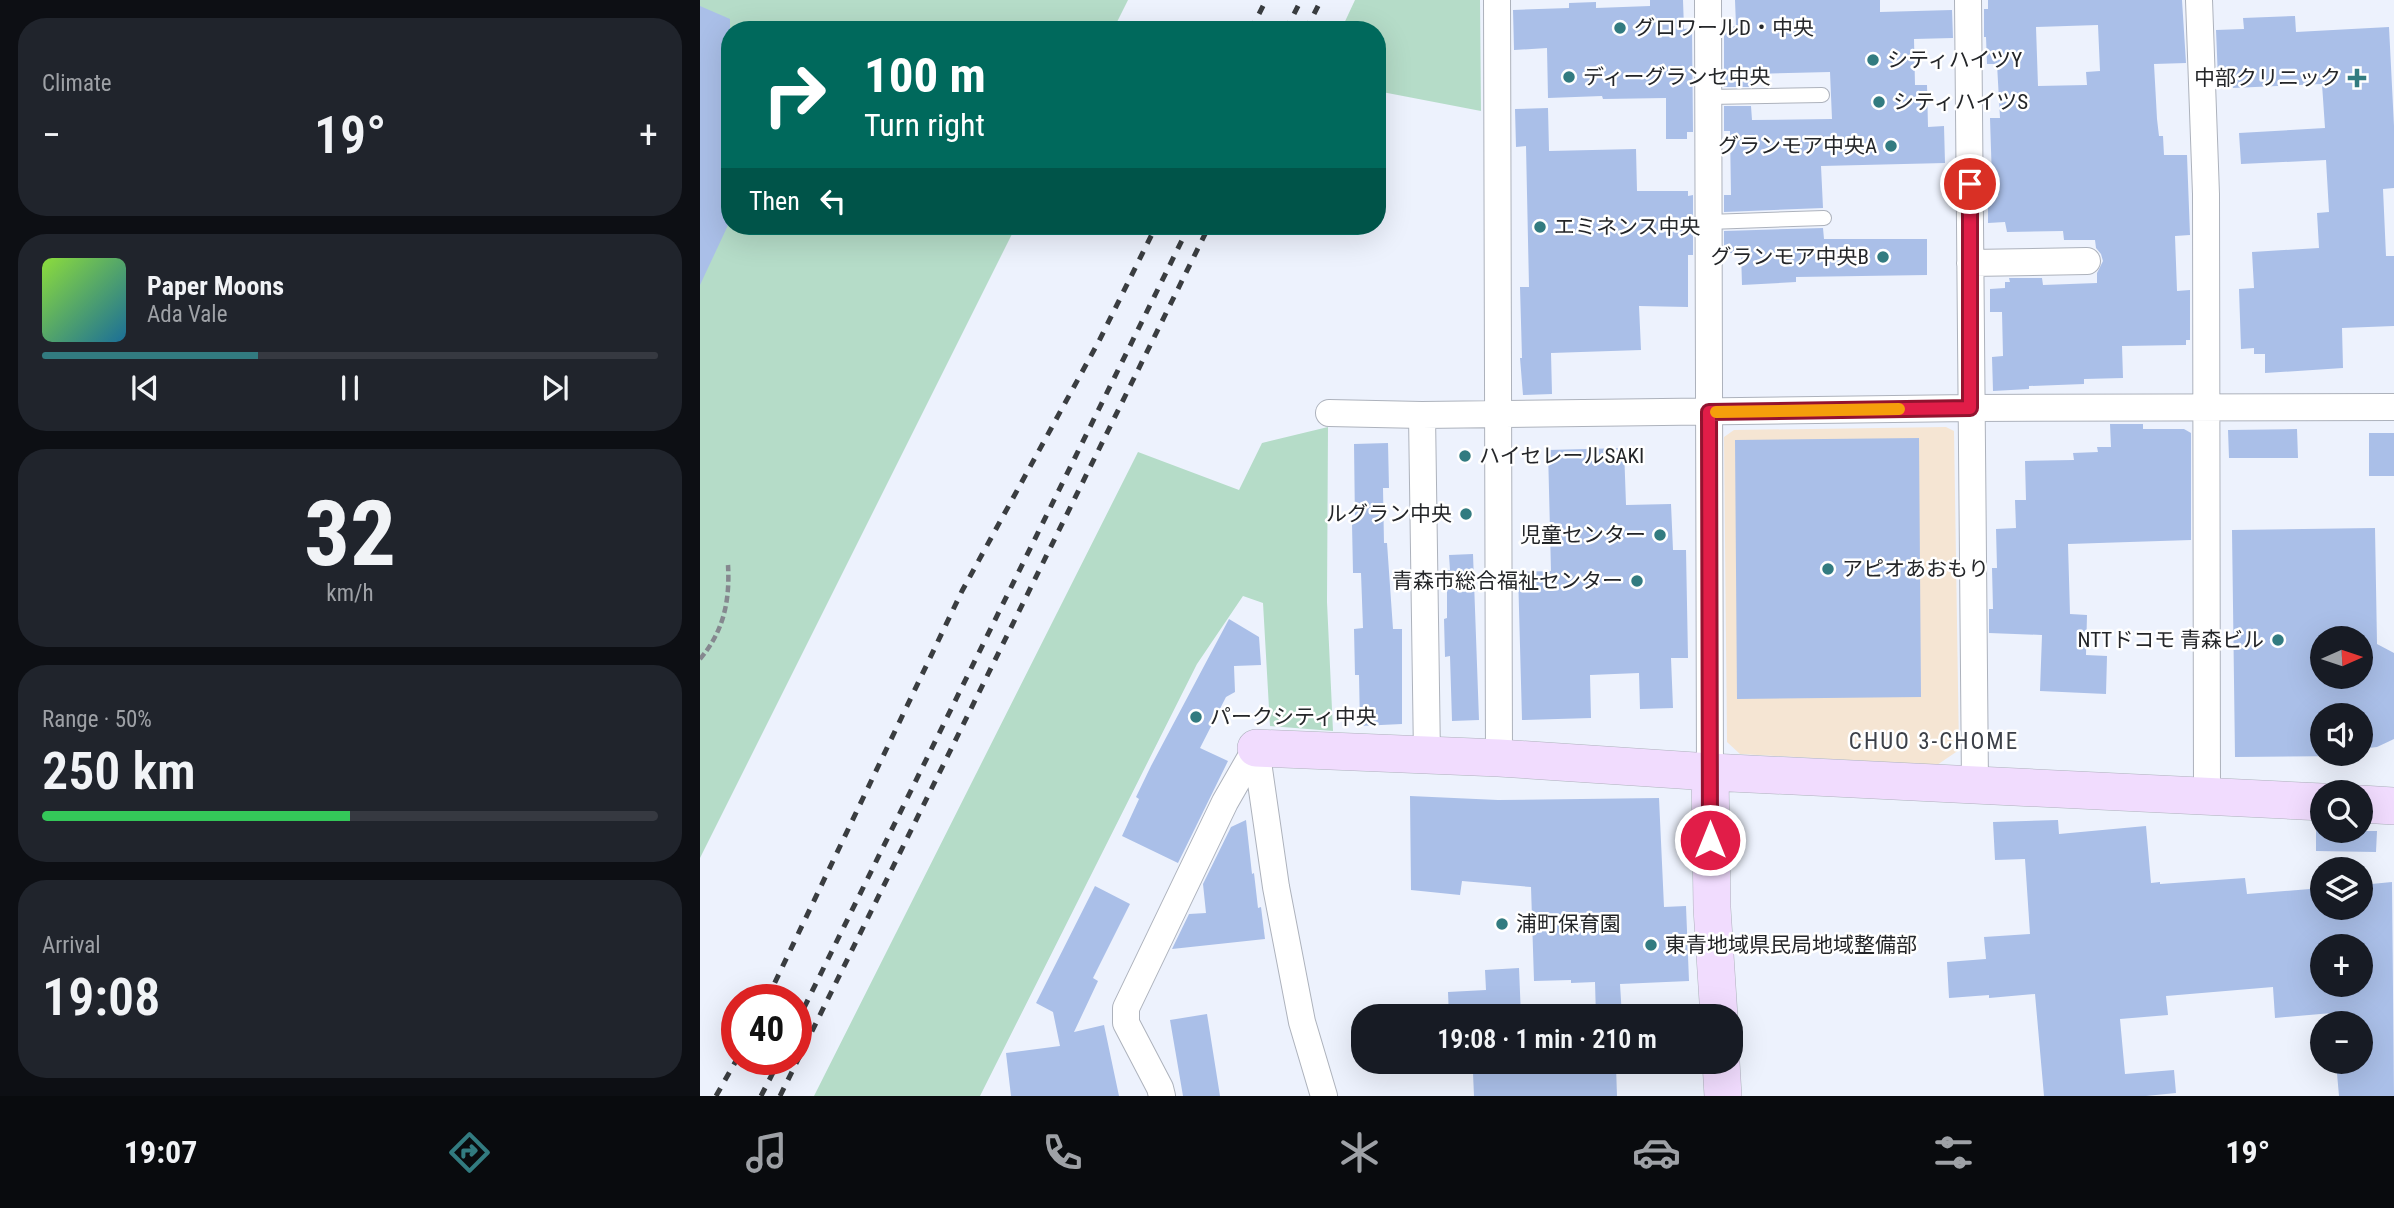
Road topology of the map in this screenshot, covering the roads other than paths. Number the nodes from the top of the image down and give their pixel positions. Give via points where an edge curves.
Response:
1 (1497, 0) edge
2 (1707, 0) edge
3 (1968, 0) edge
4 (2199, 0) edge
5 (1822, 94) dead end
6 (1708, 97) junction
7 (1824, 218) dead end
8 (1708, 222) junction
9 (2087, 261) dead end
10 (1970, 263) junction
11 (2394, 407) edge
12 (1970, 408) junction
13 (2208, 408) junction
14 (1709, 412) junction
15 (1329, 413) dead end
16 (1498, 414) junction
17 (1422, 415) junction
18 (1256, 748) junction
19 (1427, 755) junction
20 (1499, 758) junction
21 (1710, 772) junction
22 (1975, 784) junction
23 (2207, 795) junction
24 (2310, 801) edge
25 (2373, 805) edge
26 (2394, 806) edge
27 (1717, 1004) edge
28 (1722, 1074) edge
29 (1162, 1096) edge
30 (1324, 1096) edge
31 (1723, 1096) edge

1 - 16 street
2 - 6 street
3 - 10 street
4 - 13 street
5 - 6 lane
6 - 8 street
7 - 8 lane
8 - 14 street
9 - 10 street
10 - 12 street
11 - 13 street
12 - 13 street
12 - 14 street
12 - 22 street
13 - 23 street
14 - 16 street
14 - 21 street
15 - 17 street
16 - 17 street
16 - 20 street
17 - 19 street
18 - 19 street
18 - 29 street via 1225,802 1126,1008 1125,1023
18 - 30 street via 1302,1022
19 - 20 street
20 - 21 street
21 - 22 street
21 - 27 street
22 - 23 street
23 - 24 street
25 - 26 street
28 - 31 street

